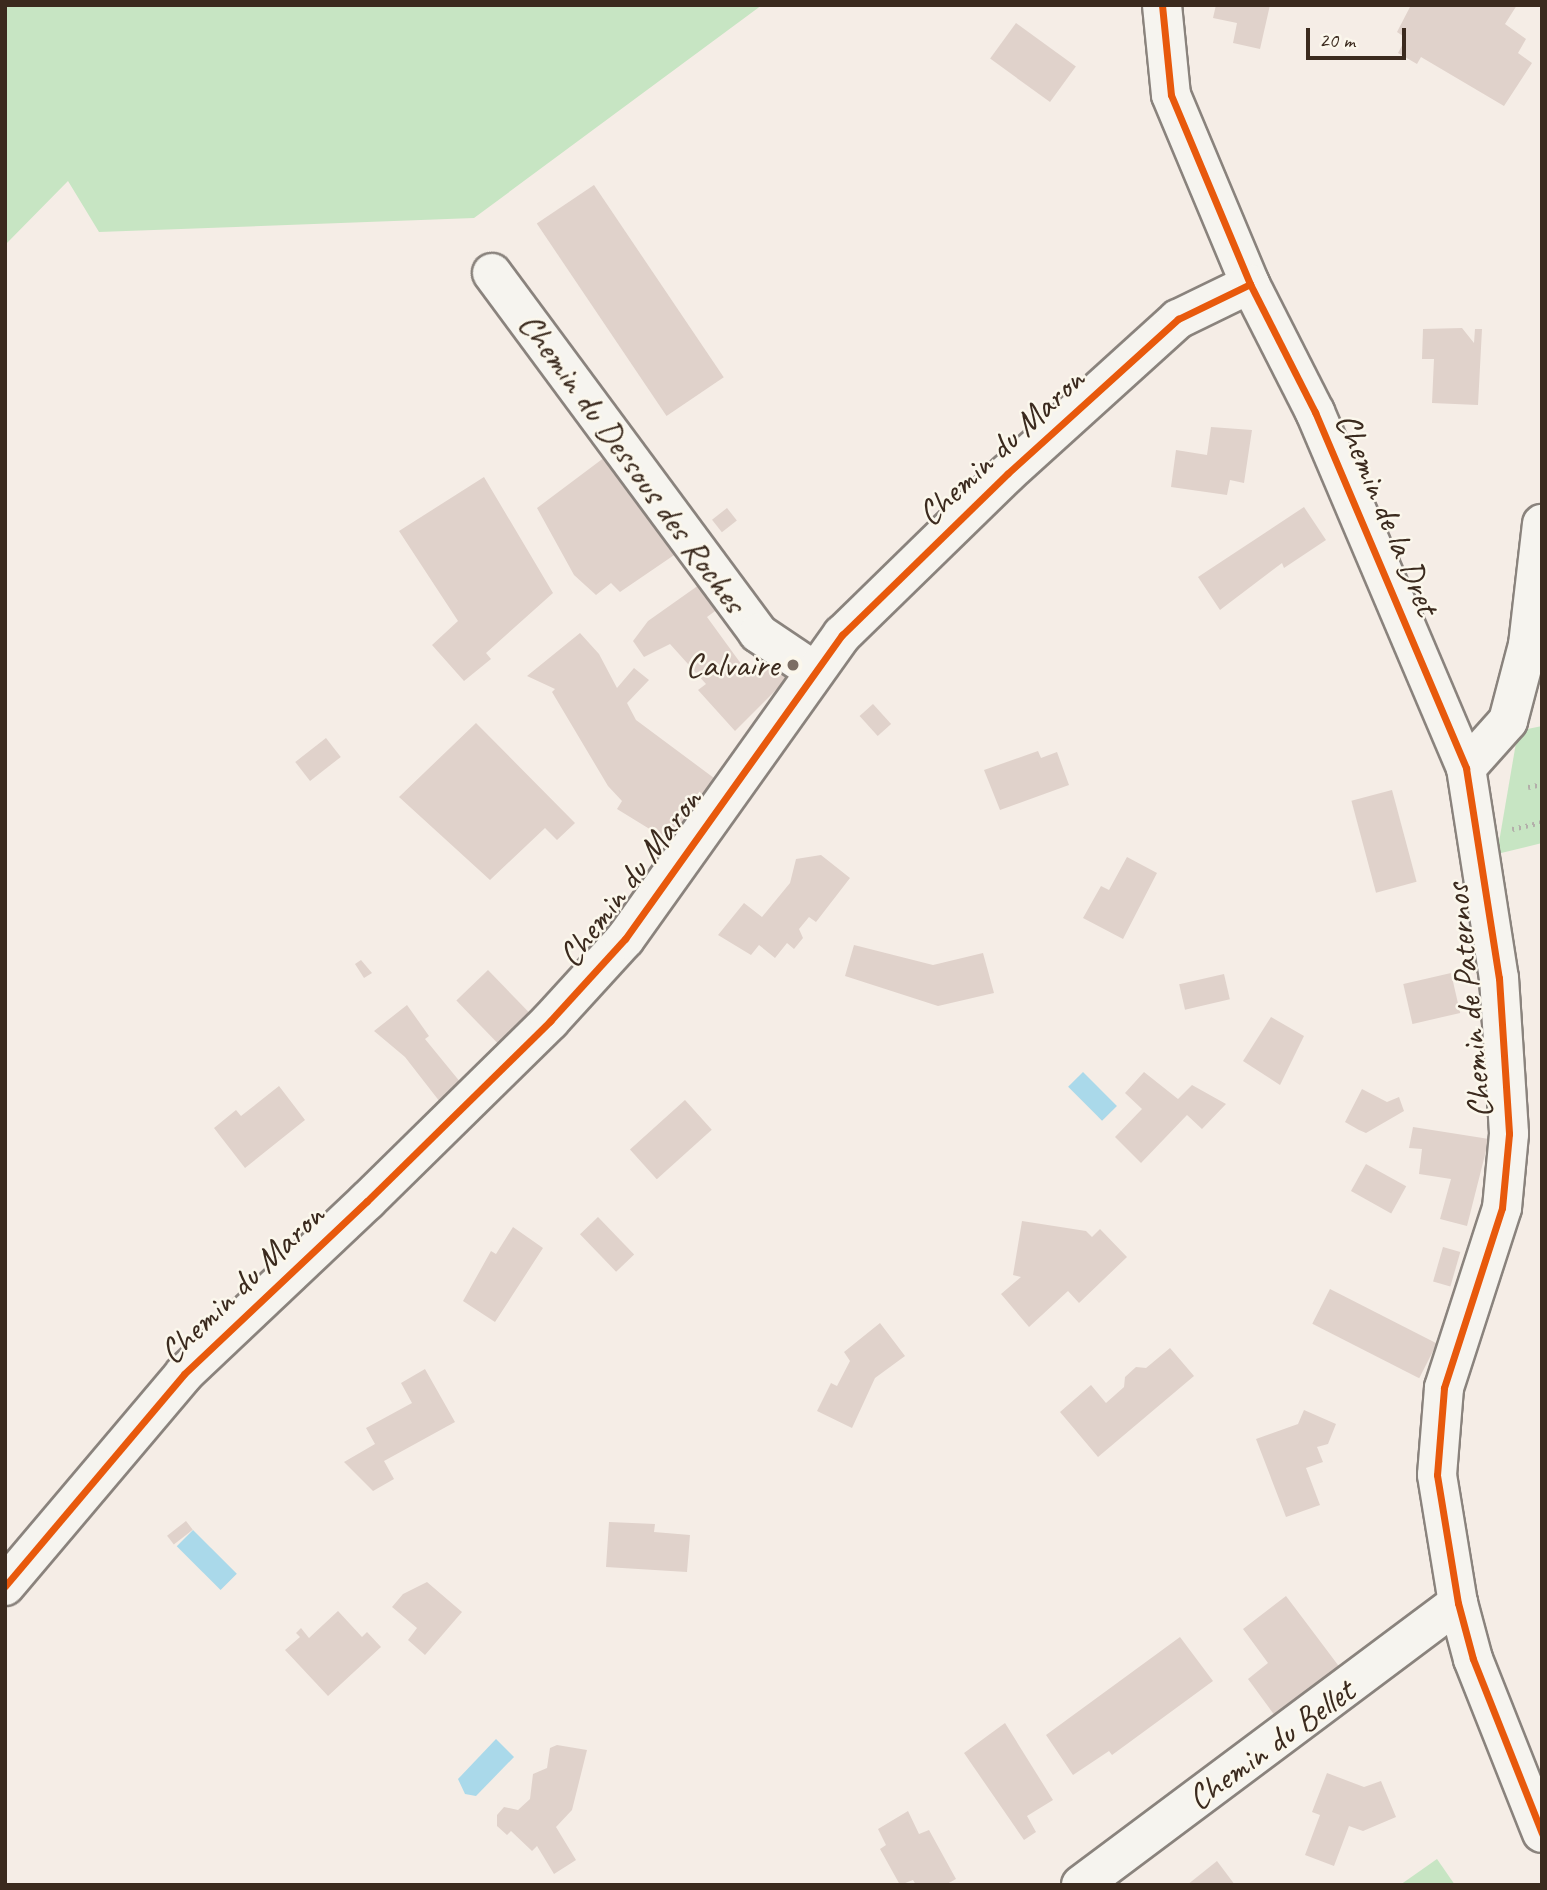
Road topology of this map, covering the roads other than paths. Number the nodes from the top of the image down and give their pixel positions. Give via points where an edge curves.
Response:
1 (1162, 5) edge
2 (492, 273) dead end
3 (1250, 284) junction
4 (1542, 524) edge
5 (813, 670) junction
6 (1466, 768) junction
7 (5, 1586) edge
8 (1458, 1603) junction
9 (1542, 1833) edge
10 (1082, 1885) edge

1 - 3 street, Chemin de la Dret via 1171,95
2 - 5 street, Chemin du Dessous des Roches via 758,633
3 - 5 street, Chemin du Maron via 1178,319 1007,474 842,635
3 - 6 street, Chemin de la Dret via 1315,412
4 - 6 street via 1528,645 1508,721
5 - 7 street, Chemin du Maron via 625,939 550,1021 184,1374
6 - 8 street, Chemin de Paternos via 1499,978 1509,1135 1502,1208 1444,1388 1437,1475
8 - 9 street, Chemin de Paternos via 1473,1659
8 - 10 street, Chemin du Bellet

